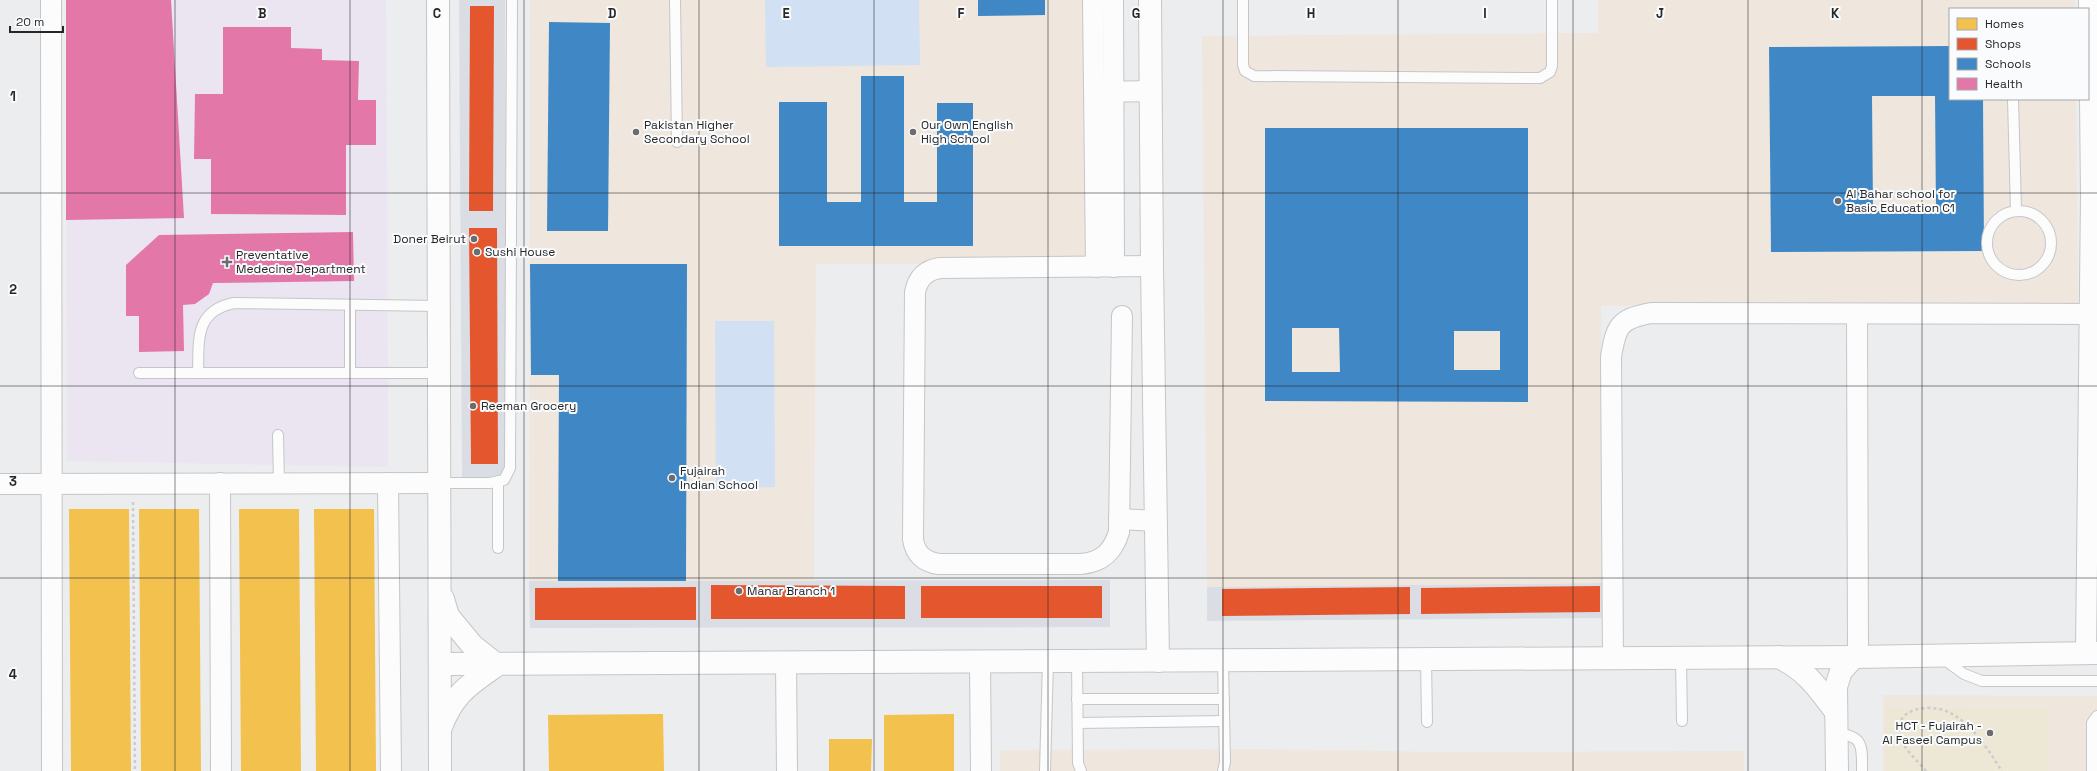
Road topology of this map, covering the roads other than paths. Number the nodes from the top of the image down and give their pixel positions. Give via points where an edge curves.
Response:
1 (51, 0) edge
2 (438, 0) edge
3 (512, 0) edge
4 (675, 0) edge
5 (1093, 0) edge
6 (1113, 0) edge
7 (1151, 0) edge
8 (1243, 0) edge
9 (1552, 0) edge
10 (2089, 0) edge
11 (1151, 91) junction
12 (1104, 92) junction
13 (2013, 100) edge
14 (677, 142) dead end
15 (2094, 197) edge
16 (2016, 210) junction
17 (1152, 266) junction
18 (1105, 267) junction
19 (350, 305) junction
20 (439, 306) junction
21 (1857, 314) junction
22 (2090, 314) junction
23 (1122, 316) dead end
24 (139, 372) dead end
25 (198, 372) junction
26 (350, 373) junction
27 (439, 373) junction
28 (278, 435) dead end
29 (2092, 442) edge
30 (498, 481) junction
31 (279, 483) junction
32 (388, 483) junction
33 (439, 483) junction
34 (0, 484) edge
35 (51, 484) junction
36 (220, 484) junction
37 (1119, 519) junction
38 (1156, 521) junction
39 (498, 548) dead end
40 (439, 584) junction
41 (2091, 653) edge
42 (1938, 656) junction
43 (1779, 657) junction
44 (1856, 657) junction
45 (1613, 658) junction
46 (1681, 658) junction
47 (1426, 659) junction
48 (1158, 661) junction
49 (1223, 661) junction
50 (980, 662) junction
51 (1048, 662) junction
52 (1077, 662) junction
53 (786, 663) junction
54 (440, 664) junction
55 (497, 665) junction
56 (2097, 681) edge
57 (1077, 699) junction
58 (1224, 699) junction
59 (2097, 716) edge
60 (1224, 721) junction
61 (1682, 721) dead end
62 (1427, 722) dead end
63 (1078, 723) junction
64 (1836, 723) junction
65 (440, 732) junction
66 (52, 771) edge
67 (221, 771) edge
68 (391, 771) edge
69 (440, 771) edge
70 (788, 771) edge
71 (981, 771) edge
72 (1045, 771) edge
73 (1081, 771) edge
74 (1223, 771) edge
75 (1837, 771) edge
76 (1862, 771) edge
77 (2092, 771) edge

1 - 35 street
2 - 20 street
3 - 30 lane via 510,468 504,480
4 - 14 lane
5 - 12 street
6 - 12 street
7 - 11 street
8 - 9 lane via 1243,65 1245,71 1254,76 1540,78 1550,72 1552,66
10 - 15 street
11 - 12 street
11 - 17 street
12 - 18 street
13 - 16 lane
15 - 22 street
16 - 16 lane via 2004,213 1994,221 1988,231 1986,243 1988,254 1994,264 2004,272 2016,275 2038,269 2051,249 2051,237 2042,221 2028,211
17 - 18 street
17 - 38 street
18 - 37 street via 940,268 929,271 920,280 915,292 913,539 921,557 932,563 1092,563 1102,559 1116,543
19 - 20 lane
19 - 25 lane via 224,305 202,324 199,333
19 - 26 lane
20 - 27 street
21 - 22 street
21 - 44 street
21 - 45 street via 1651,313 1630,317 1618,329 1612,357
22 - 29 street
23 - 37 street
24 - 25 lane
25 - 26 lane
26 - 27 lane
27 - 33 street
28 - 31 lane
29 - 41 street
30 - 33 lane
30 - 39 lane
31 - 32 street
31 - 36 street
32 - 33 street
32 - 68 street
33 - 40 street
34 - 35 street
35 - 36 street
35 - 66 street
36 - 67 street
37 - 38 street
38 - 48 street
40 - 54 street
40 - 55 street via 448,616 472,645
41 - 42 street
42 - 44 street
42 - 56 lane via 1964,674 1982,681
43 - 44 street
43 - 46 street
43 - 64 street via 1798,667 1806,675
44 - 64 street via 1837,677
45 - 46 street
45 - 47 street
46 - 61 lane
47 - 49 street
47 - 62 lane
48 - 49 street
48 - 52 street
49 - 58 lane
50 - 51 street
50 - 53 street
50 - 71 street
51 - 52 street
51 - 72 lane
52 - 57 lane
53 - 55 street
53 - 70 street
54 - 55 street
54 - 65 street
55 - 65 street via 466,687 448,708
57 - 58 lane
57 - 63 lane
58 - 60 lane
59 - 77 lane via 2092,722
60 - 63 lane
60 - 74 lane
63 - 73 lane via 1078,763
64 - 75 street
64 - 76 lane via 1862,746
65 - 69 street

